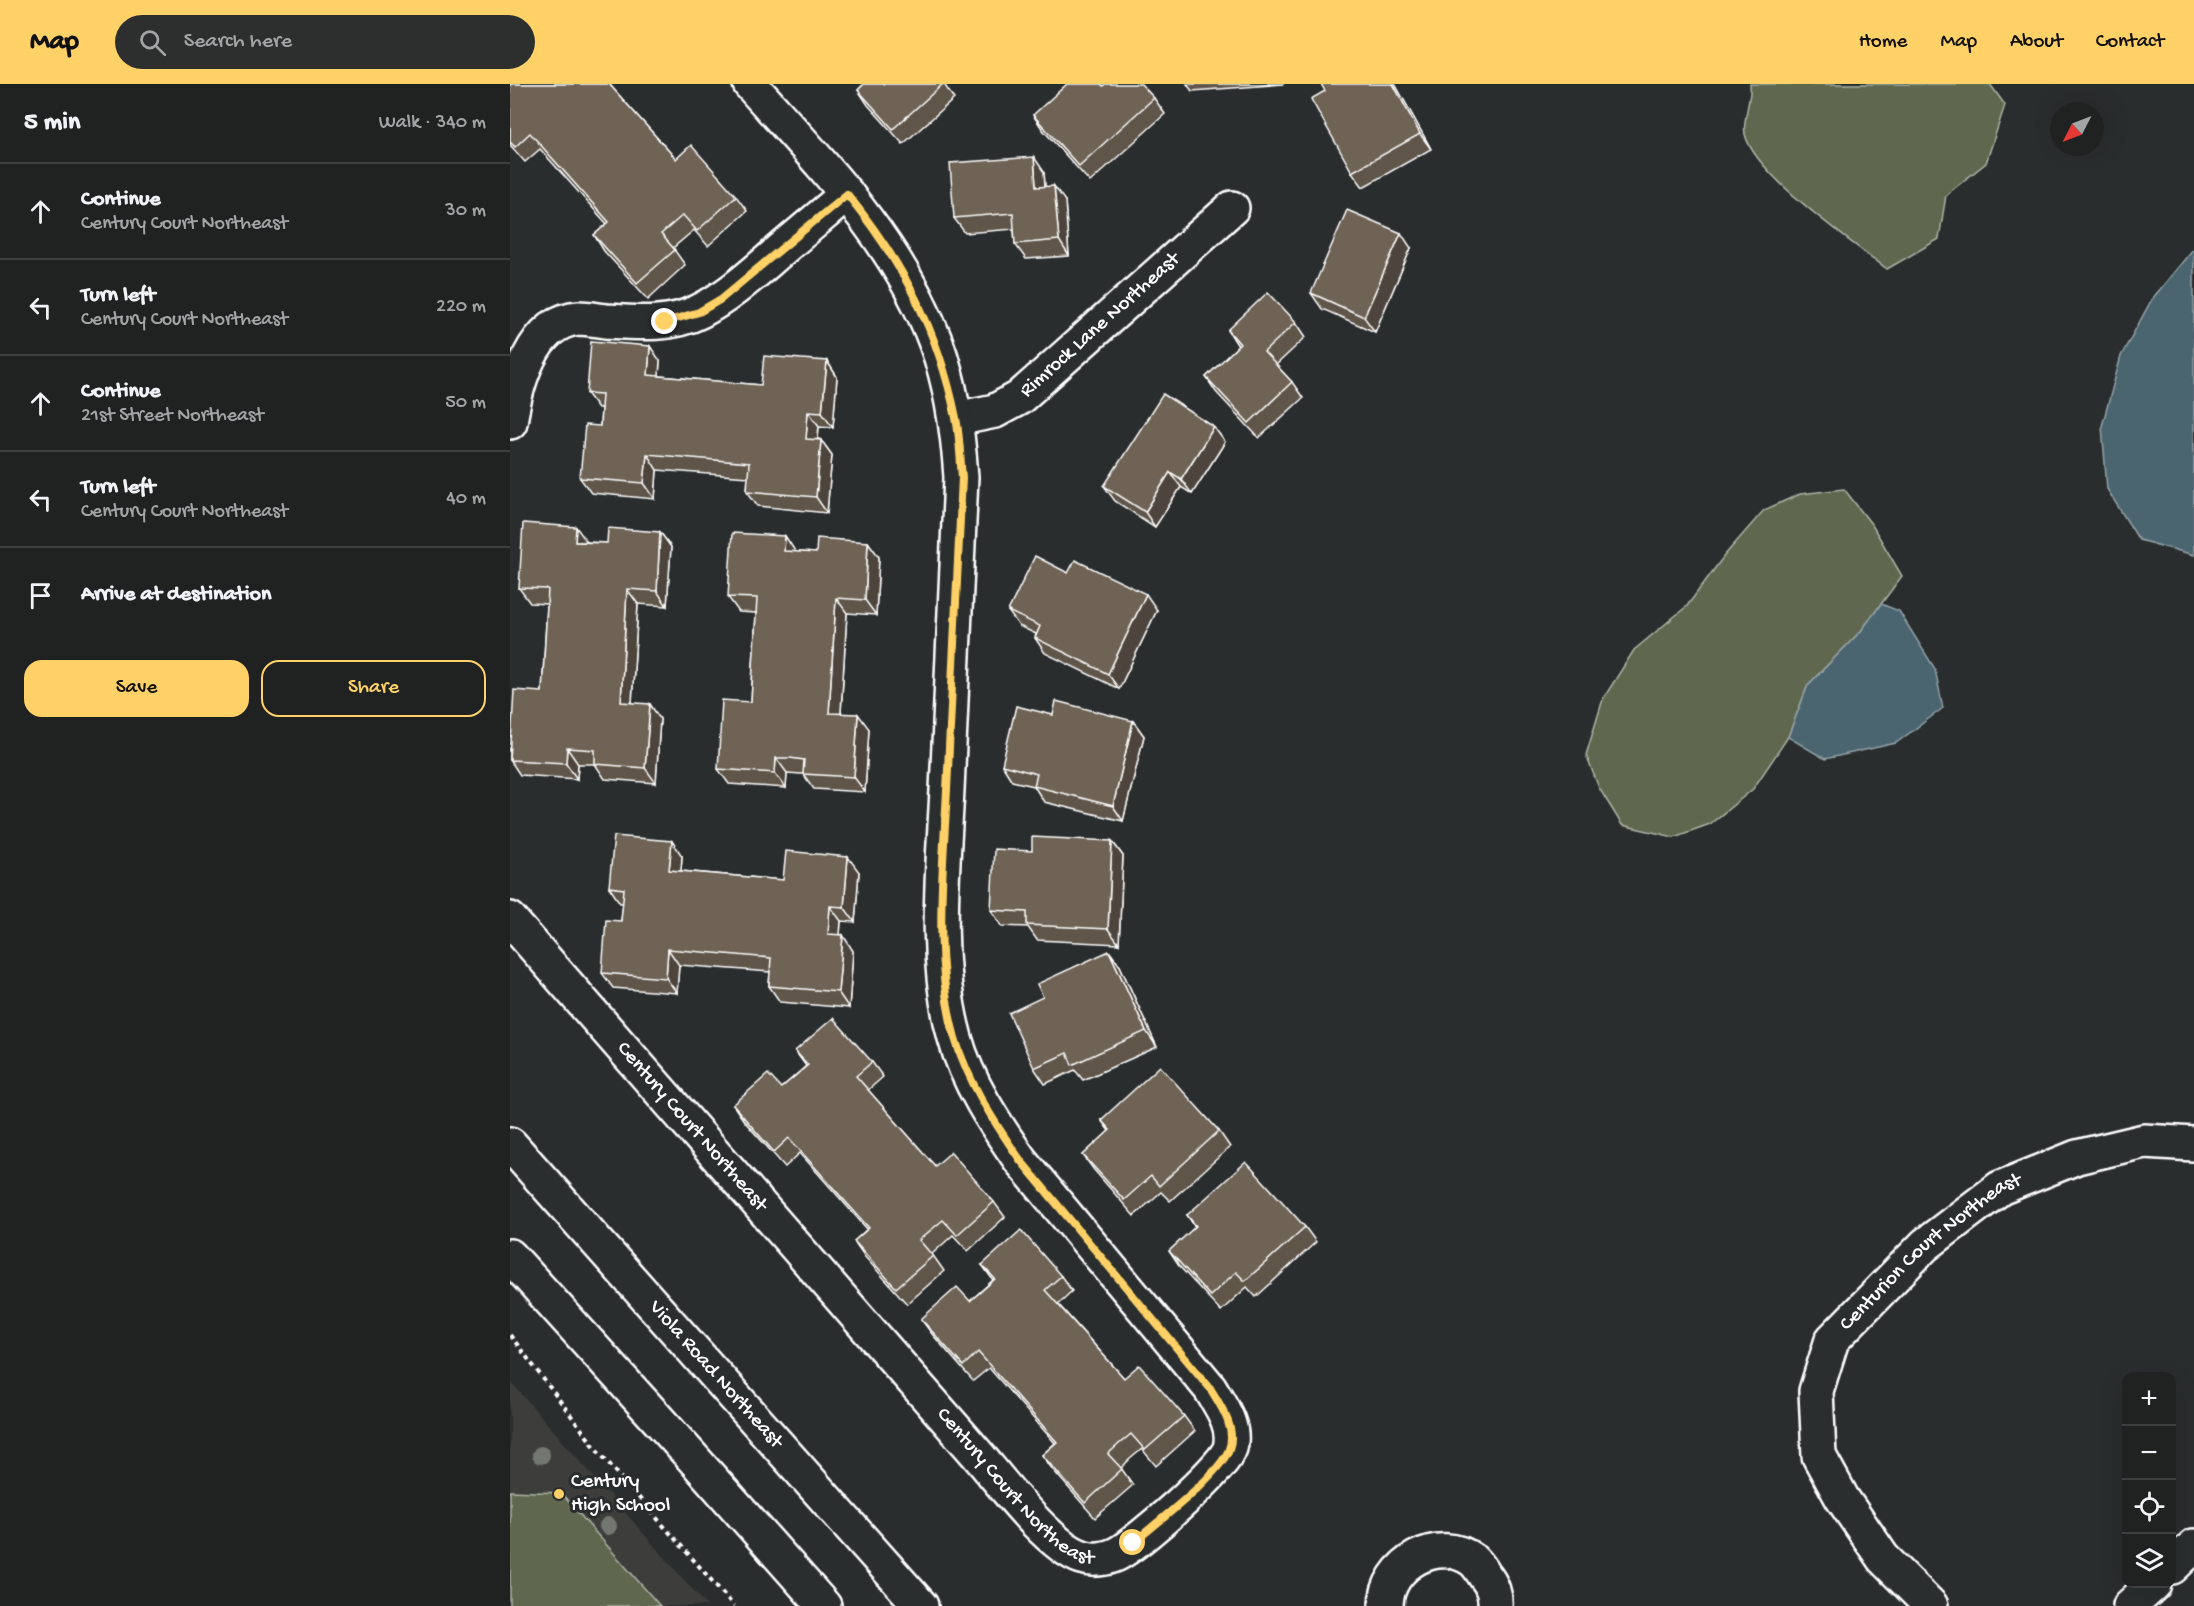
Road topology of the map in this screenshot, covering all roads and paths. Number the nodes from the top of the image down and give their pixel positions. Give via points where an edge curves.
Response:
1 (750, 84) edge
2 (847, 194) junction
3 (1232, 208) dead end
4 (956, 419) junction
5 (510, 422) edge
6 (510, 920) edge
7 (510, 1144) edge
8 (2194, 1144) edge
9 (510, 1256) edge
10 (510, 1335) edge
11 (2194, 1546) edge
12 (2176, 1563) edge
13 (2150, 1588) edge
14 (734, 1606) edge
15 (824, 1606) edge
16 (921, 1606) edge
17 (1386, 1606) edge
18 (1495, 1606) edge
19 (1931, 1606) edge
20 (2130, 1606) edge

1 - 2 street, Century Court Northeast
2 - 4 street, Century Court Northeast via 878,232 913,291 936,344
2 - 5 street via 737,287 699,312 647,323 577,318 550,330 528,359
3 - 4 street, Rimrock Lane Northeast via 1019,398 995,411
4 - 6 street, Century Court Northeast via 962,477 942,878 942,960 955,1038 981,1098 1021,1161 1210,1388 1223,1410 1230,1448 1209,1477 1117,1554 1090,1560 1060,1545
7 - 16 street, Viola Road Northeast
8 - 19 street, Centurion Court Northeast via 2144,1141 2077,1157 2000,1188 1925,1245 1832,1340 1816,1391 1818,1456 1883,1557
9 - 15 street
10 - 14 path via 598,1451
11 - 12 street
13 - 20 street
17 - 18 street via 1395,1576 1412,1559 1433,1551 1458,1553 1474,1562 1491,1583

